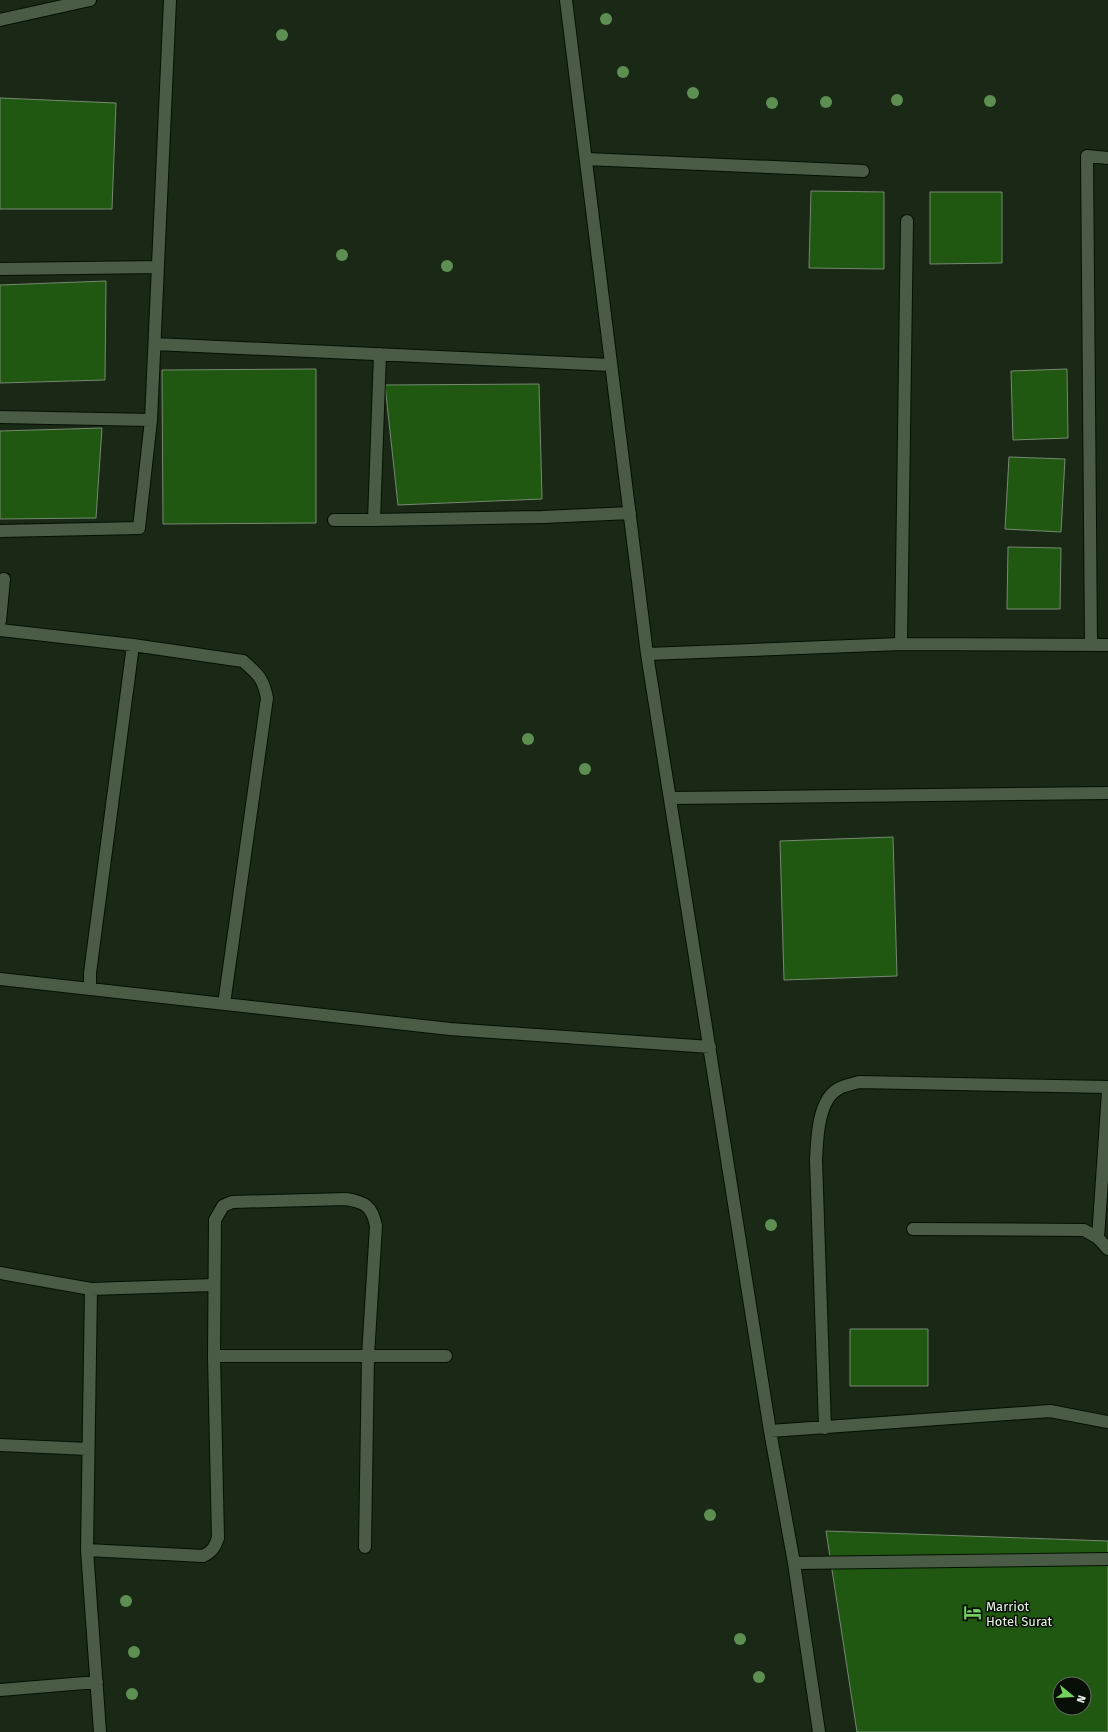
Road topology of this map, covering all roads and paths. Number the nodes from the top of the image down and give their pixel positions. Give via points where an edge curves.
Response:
1 (90, 0) edge
2 (170, 0) edge
3 (566, 0) edge
4 (0, 20) edge
5 (1108, 158) edge
6 (586, 159) junction
7 (863, 171) dead end
8 (907, 221) dead end
9 (158, 267) junction
10 (0, 269) edge
11 (155, 344) junction
12 (380, 354) junction
13 (611, 365) junction
14 (0, 417) edge
15 (151, 420) junction
16 (630, 513) junction
17 (334, 520) dead end
18 (374, 520) junction
19 (0, 531) edge
20 (4, 579) dead end
21 (0, 621) edge
22 (0, 630) edge
23 (133, 644) junction
24 (901, 644) junction
25 (1091, 645) junction
26 (1108, 645) edge
27 (647, 654) junction
28 (1108, 793) edge
29 (671, 798) junction
30 (0, 979) edge
31 (90, 988) junction
32 (224, 1004) junction
33 (710, 1047) junction
34 (1108, 1087) edge
35 (1108, 1092) edge
36 (1104, 1205) edge
37 (913, 1229) dead end
38 (1098, 1238) junction
39 (1108, 1250) edge
40 (0, 1273) edge
41 (214, 1286) junction
42 (91, 1289) junction
43 (214, 1356) junction
44 (368, 1356) junction
45 (446, 1356) dead end
46 (1108, 1422) edge
47 (825, 1428) junction
48 (770, 1431) junction
49 (0, 1445) edge
50 (88, 1449) junction
51 (365, 1547) dead end
52 (87, 1550) junction
53 (1108, 1559) edge
54 (794, 1563) junction
55 (97, 1682) junction
56 (0, 1690) edge
57 (100, 1732) edge
58 (819, 1732) edge

1 - 4 street
2 - 9 street
3 - 6 street
5 - 25 street via 1086,156
6 - 7 street
6 - 13 street
8 - 24 street
9 - 10 street
9 - 11 street
11 - 12 street
11 - 15 street
12 - 13 street
12 - 18 street
13 - 16 street
14 - 15 street
15 - 19 street via 139,528
16 - 18 street via 543,518
16 - 27 street
17 - 18 street
20 - 21 street
22 - 23 street
23 - 31 street
23 - 32 street via 244,661 264,684 267,698
24 - 25 street
24 - 27 street
25 - 26 street
27 - 29 street
28 - 29 street
29 - 33 street
30 - 31 street
31 - 32 street
32 - 33 street via 450,1029
33 - 48 street
34 - 47 street via 859,1082 838,1089 826,1102 818,1131 816,1160
35 - 36 street
36 - 38 street
37 - 38 street via 1084,1230
38 - 39 street
40 - 42 street
41 - 42 street
41 - 43 street
41 - 44 street via 215,1220 223,1206 232,1202 346,1199 360,1201 374,1214 376,1226
42 - 50 street
43 - 44 street
43 - 52 street via 218,1538 216,1546 204,1556
44 - 45 street
44 - 51 street
46 - 47 street via 1050,1411
47 - 48 street
48 - 54 street
49 - 50 street
50 - 52 street
52 - 55 street
53 - 54 street
54 - 58 street
55 - 56 street
55 - 57 street

